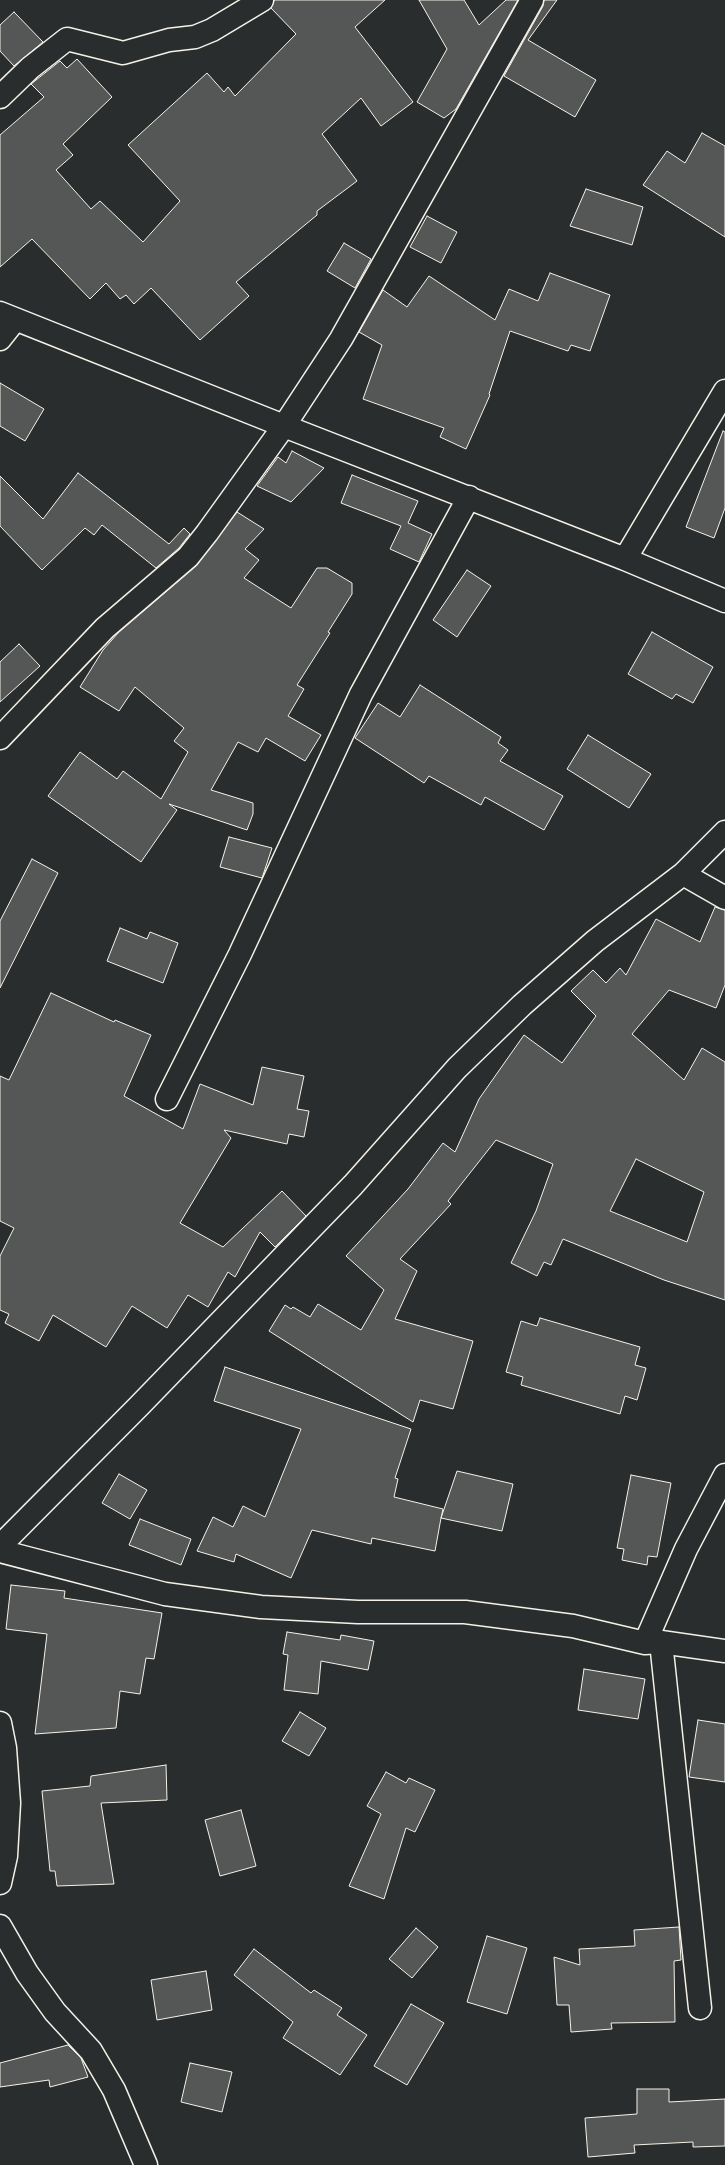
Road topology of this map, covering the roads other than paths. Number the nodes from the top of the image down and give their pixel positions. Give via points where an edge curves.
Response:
1 (262, 0) edge
2 (532, 0) edge
3 (0, 97) edge
4 (8, 317) edge
5 (0, 339) edge
6 (725, 391) edge
7 (284, 426) junction
8 (469, 497) junction
9 (625, 559) junction
10 (725, 601) edge
11 (0, 738) edge
12 (725, 832) edge
13 (683, 874) junction
14 (725, 898) edge
15 (167, 1099) dead end
16 (725, 1475) edge
17 (0, 1546) edge
18 (0, 1551) edge
19 (653, 1643) junction
20 (725, 1651) edge
21 (0, 1723) edge
22 (0, 1883) edge
23 (0, 1926) edge
24 (700, 2008) dead end
25 (146, 2165) edge

1 - 3 street via 212,30 195,37 169,40 123,53 67,39 30,68
2 - 7 street via 341,339
4 - 5 street
4 - 7 street
6 - 9 street
7 - 8 street
7 - 11 street via 188,556 105,628
8 - 9 street
8 - 15 street via 357,701 240,954
9 - 10 street
12 - 13 street
13 - 14 street
13 - 17 street via 595,941 522,1005 457,1068 348,1191
16 - 19 street via 686,1549
18 - 19 street via 165,1594 261,1606 358,1612 465,1612 573,1626
19 - 20 street
19 - 24 street
21 - 22 street via 5,1748 9,1803 6,1856
23 - 25 street via 27,1973 55,2012 91,2051 114,2090

